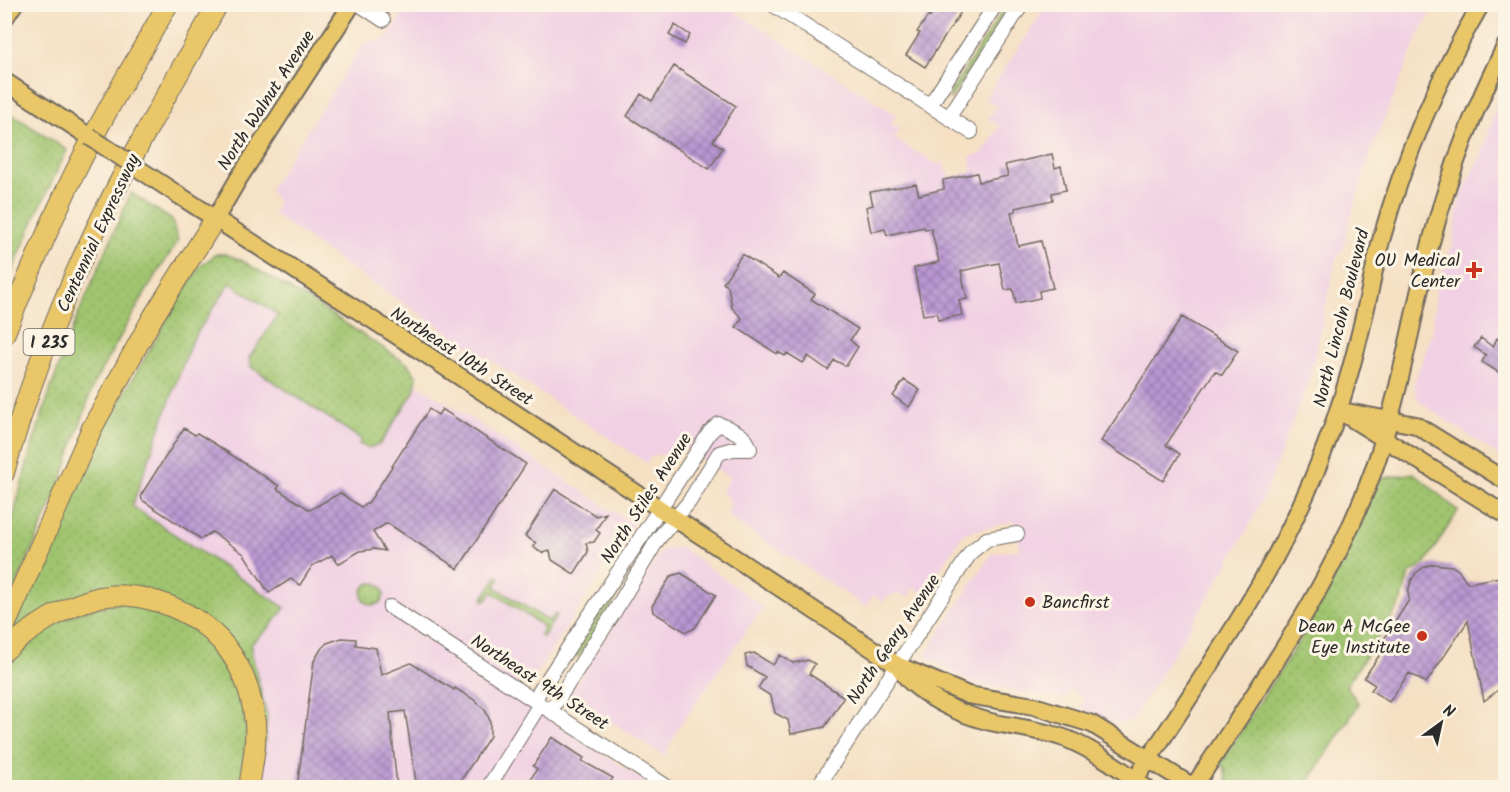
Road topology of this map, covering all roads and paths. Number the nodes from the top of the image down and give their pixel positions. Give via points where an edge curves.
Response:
1 (14, 4) edge
2 (168, 4) edge
3 (218, 4) edge
4 (352, 4) edge
5 (359, 4) edge
6 (772, 4) edge
7 (996, 4) edge
8 (1022, 4) edge
9 (1481, 4) edge
10 (4, 20) edge
11 (383, 20) dead end
12 (1506, 45) edge
13 (4, 81) edge
14 (930, 105) junction
15 (949, 117) junction
16 (971, 132) dead end
17 (215, 219) junction
18 (4, 335) edge
19 (1338, 410) junction
20 (1390, 420) junction
21 (1383, 439) junction
22 (4, 472) edge
23 (1506, 481) edge
24 (659, 509) junction
25 (1506, 515) edge
26 (675, 519) junction
27 (1017, 534) dead end
28 (390, 607) dead end
29 (4, 628) edge
30 (4, 651) edge
31 (897, 665) junction
32 (542, 705) junction
33 (1149, 759) junction
34 (1137, 785) edge
35 (1194, 787) edge
36 (249, 788) edge
37 (488, 788) edge
38 (669, 788) edge
39 (817, 788) edge

1 - 10 main road
2 - 18 highway, I 235 via 67,189
3 - 22 highway, Centennial Expressway / I 235 via 93,235 34,381
4 - 17 main road, North Walnut Avenue
5 - 11 street
6 - 14 street
7 - 14 street
8 - 15 street
9 - 19 main road, North Lincoln Boulevard via 1439,82 1402,171
12 - 20 main road via 1469,125 1439,212
13 - 17 main road, Northeast 10th Street, bridge
14 - 15 street
15 - 16 street
17 - 24 main road, Northeast 10th Street
17 - 29 highway via 153,317 92,428
19 - 20 main road
19 - 21 main road
19 - 33 main road, North Lincoln Boulevard via 1309,488 1273,563
20 - 21 main road
20 - 23 main road via 1416,425
21 - 25 main road
21 - 35 main road via 1365,491 1321,584
24 - 26 main road, Northeast 10th Street
24 - 26 street, North Stiles Avenue via 710,432 719,424 739,433 750,449 719,453
24 - 32 street, North Stiles Avenue
26 - 31 main road, Northeast 10th Street
26 - 32 street, North Stiles Avenue via 658,539 613,614
27 - 31 street, North Geary Avenue via 987,539 976,547
28 - 32 street, Northeast 9th Street
30 - 36 highway via 55,614 101,597 146,598 183,611 223,643 247,685 255,725
31 - 33 main road, Northeast 10th Street via 968,695 1034,706 1092,724
31 - 34 main road, Northeast 10th Street via 912,683 952,708 1067,739 1089,749
31 - 39 street, North Geary Avenue
32 - 37 street, North Stiles Avenue
32 - 38 street, Northeast 9th Street
33 - 34 main road, North Lincoln Boulevard
33 - 35 main road, Northeast 10th Street

